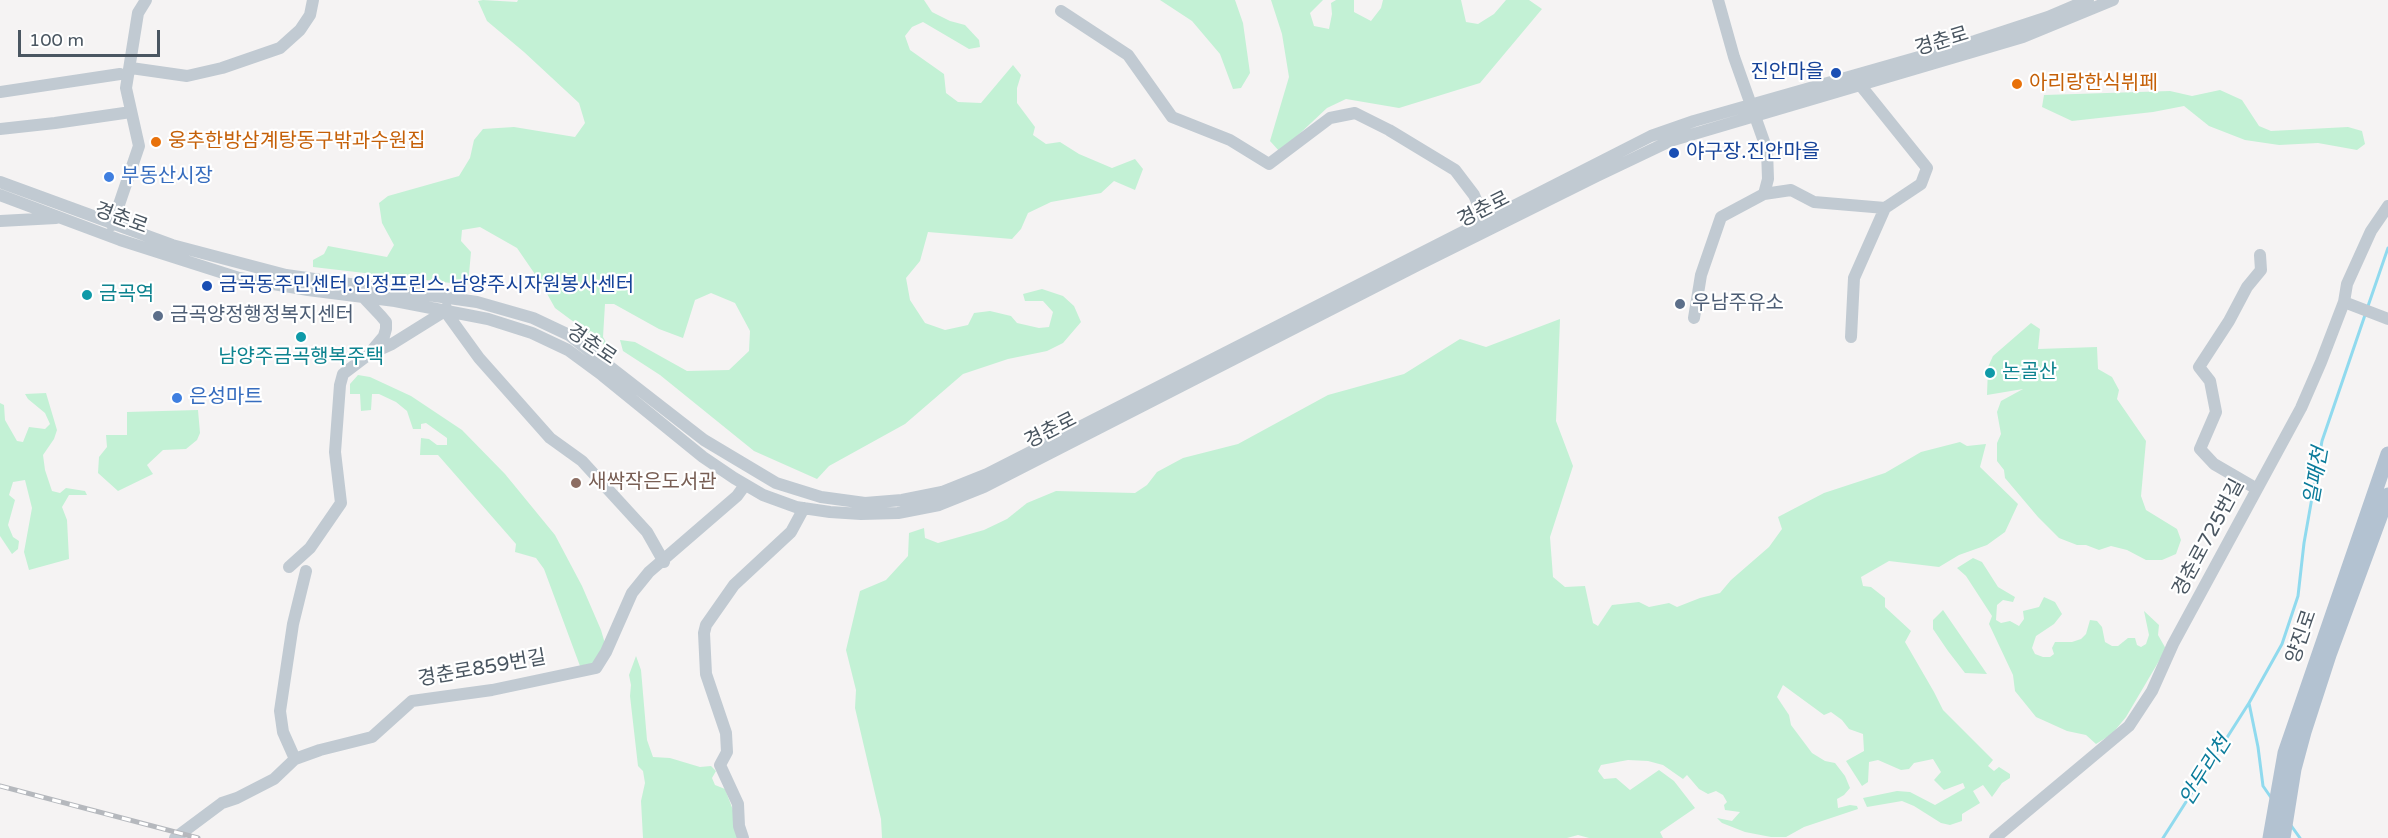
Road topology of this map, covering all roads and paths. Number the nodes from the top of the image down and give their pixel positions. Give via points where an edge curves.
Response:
1 (146, 0) edge
2 (313, 0) edge
3 (1718, 0) edge
4 (2088, 0) edge
5 (2113, 0) edge
6 (1061, 11) dead end
7 (125, 71) junction
8 (1861, 86) junction
9 (0, 92) edge
10 (1754, 111) junction
11 (131, 112) junction
12 (0, 129) edge
13 (0, 182) edge
14 (1764, 194) junction
15 (0, 195) edge
16 (2388, 206) edge
17 (1885, 208) junction
18 (64, 218) junction
19 (0, 220) edge
20 (1485, 220) junction
21 (112, 225) junction
22 (2260, 255) dead end
23 (363, 297) junction
24 (449, 298) junction
25 (2346, 303) junction
26 (445, 311) junction
27 (1694, 318) dead end
28 (2388, 319) edge
29 (1851, 337) dead end
30 (368, 355) junction
31 (2388, 454) edge
32 (745, 485) junction
33 (2257, 489) junction
34 (2388, 495) edge
35 (804, 508) junction
36 (664, 562) junction
37 (289, 567) dead end
38 (306, 572) dead end
39 (296, 759) junction
40 (175, 838) edge
41 (743, 838) edge
42 (1995, 838) edge
43 (2270, 838) edge
44 (2283, 838) edge

1 - 7 street via 138,13
2 - 7 street via 310,15 300,30 280,48 187,76
3 - 10 street
4 - 10 street, 경춘로 via 2048,17
5 - 8 street, 경춘로 via 2023,37
6 - 20 street via 1128,55 1172,117 1230,140 1269,164 1330,118 1356,113 1455,170 1474,195
7 - 9 street
7 - 11 street
8 - 10 street, 경춘로
8 - 17 street via 1927,168 1921,184
10 - 14 street via 1767,150
10 - 20 street, 경춘로 via 1694,121 1651,136
10 - 35 street, 경춘로 via 1670,141 1597,176 984,487 939,505 898,513
11 - 12 street
11 - 21 street via 139,146
13 - 21 street, 경춘로
14 - 17 street via 1791,190 1814,202
14 - 27 street via 1721,217 1701,274
15 - 18 street, 경춘로
16 - 25 street, 경춘로725번길 via 2347,284
17 - 29 street via 1854,278
18 - 19 street
18 - 23 street, 경춘로 via 217,272
20 - 24 street, 경춘로 via 987,474 942,492 865,503 821,497 776,483 704,440 569,335 533,318
21 - 24 street, 경춘로 via 285,275
22 - 33 street via 2261,270 2199,367 2210,381 2216,412 2200,449 2214,464
23 - 26 street, 경춘로
23 - 30 street via 386,322 384,336
24 - 26 street
25 - 28 street
25 - 33 street, 경춘로725번길 via 2301,408
26 - 30 street
26 - 32 street, 경춘로 via 488,319 568,350 703,457
26 - 36 street via 479,358 550,438 582,461 647,532
30 - 37 street via 344,374 337,405 335,452 341,503 310,548
31 - 43 main road, 양진로 via 2285,753
32 - 35 street, 경춘로
32 - 36 street, 경춘로859번길
33 - 42 street, 경춘로725번길 via 2173,644 2152,691 2129,726
34 - 44 main road, 양진로 via 2299,750
35 - 41 street via 791,532 734,585 704,633 706,674 726,733 727,752 720,765 738,804
36 - 39 street, 경춘로859번길 via 649,572 632,593 596,668 492,690 412,701 372,737
38 - 39 street via 293,624 280,711 283,732
39 - 40 street, 경춘로859번길 via 274,779 222,803

